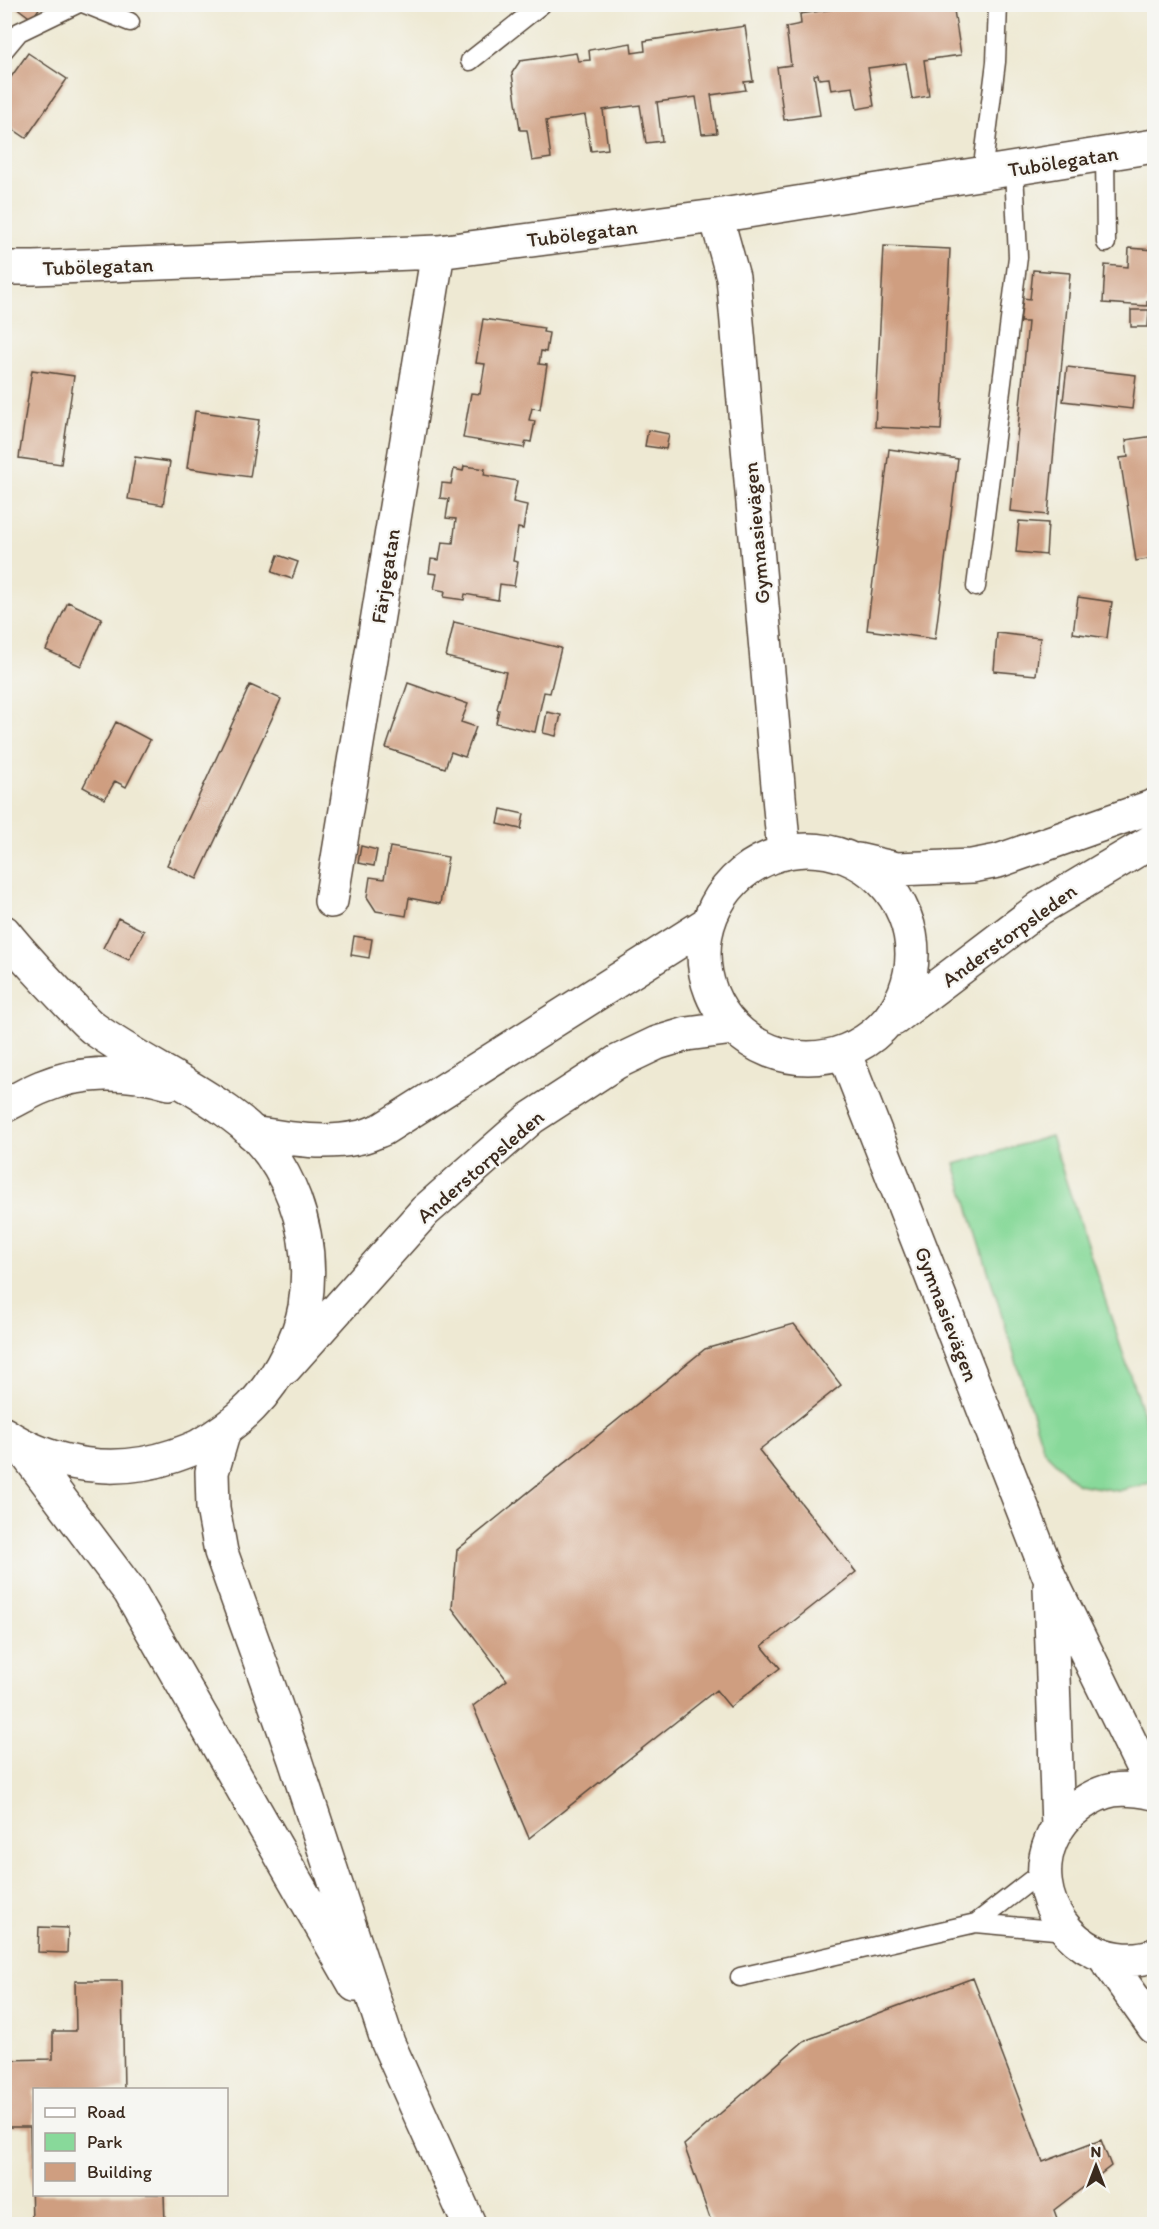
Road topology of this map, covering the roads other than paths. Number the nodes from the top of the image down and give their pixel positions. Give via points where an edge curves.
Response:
1 (77, 4) edge
2 (85, 4) edge
3 (542, 4) edge
4 (998, 4) edge
5 (130, 22) dead end
6 (4, 50) edge
7 (470, 61) dead end
8 (1155, 146) edge
9 (1105, 154) junction
10 (1014, 169) junction
11 (982, 174) junction
12 (716, 216) junction
13 (1106, 243) dead end
14 (438, 252) junction
15 (4, 268) edge
16 (976, 587) dead end
17 (1155, 806) edge
18 (1155, 840) edge
19 (784, 853) junction
20 (840, 855) junction
21 (331, 901) dead end
22 (708, 922) junction
23 (4, 932) edge
24 (734, 1028) junction
25 (857, 1046) junction
26 (4, 1106) edge
27 (227, 1111) junction
28 (252, 1133) junction
29 (275, 1379) junction
30 (224, 1431) junction
31 (12, 1439) edge
32 (1049, 1576) junction
33 (1155, 1792) edge
34 (1058, 1828) junction
35 (1044, 1870) junction
36 (976, 1923) junction
37 (1066, 1931) junction
38 (1155, 1954) edge
39 (1103, 1955) junction
40 (741, 1977) dead end
41 (1155, 2027) edge
42 (388, 2043) junction
43 (469, 2224) edge

1 - 6 lane via 19,32
2 - 5 lane
3 - 7 lane
4 - 11 lane via 996,62
8 - 9 main road, Tubölegatan
9 - 10 main road, Tubölegatan
9 - 13 lane
10 - 11 main road, Tubölegatan
10 - 16 lane via 1018,257
11 - 12 main road, Tubölegatan
12 - 14 main road, Tubölegatan
12 - 19 main road, Gymnasievägen via 733,277
14 - 15 main road, Tubölegatan
14 - 21 main road, Färjegatan
17 - 20 main road via 998,861 972,866 897,869
18 - 25 main road, Anderstorpsleden via 1040,908
19 - 20 main road via 805,850
19 - 22 main road via 736,878 718,900
20 - 25 main road via 883,882 903,911 912,940 911,972 904,996 883,1027
22 - 24 main road via 705,972 715,1002
22 - 28 main road via 383,1129 332,1141
23 - 27 main road via 92,1027
24 - 25 main road via 765,1050 793,1058 814,1059
24 - 29 main road, Anderstorpsleden via 687,1034 657,1043 617,1062 531,1118 425,1211
25 - 32 main road, Gymnasievägen
26 - 27 main road via 42,1086 104,1074 148,1077 181,1086
27 - 28 main road
28 - 29 main road via 273,1157 291,1188 308,1249 304,1314 298,1335
29 - 30 main road via 250,1410
30 - 31 main road via 194,1449 156,1462 123,1467 52,1457
30 - 42 main road via 212,1472 213,1508 221,1552 295,1760
31 - 42 main road via 130,1592
32 - 33 main road, Gymnasievägen
32 - 34 main road, Gymnasievägen
33 - 34 main road via 1112,1790 1090,1798
34 - 35 main road via 1048,1848
35 - 36 lane
35 - 37 main road via 1053,1913
36 - 37 lane
36 - 40 lane
37 - 39 main road via 1083,1946
38 - 39 main road via 1125,1959
39 - 41 main road
42 - 43 main road

